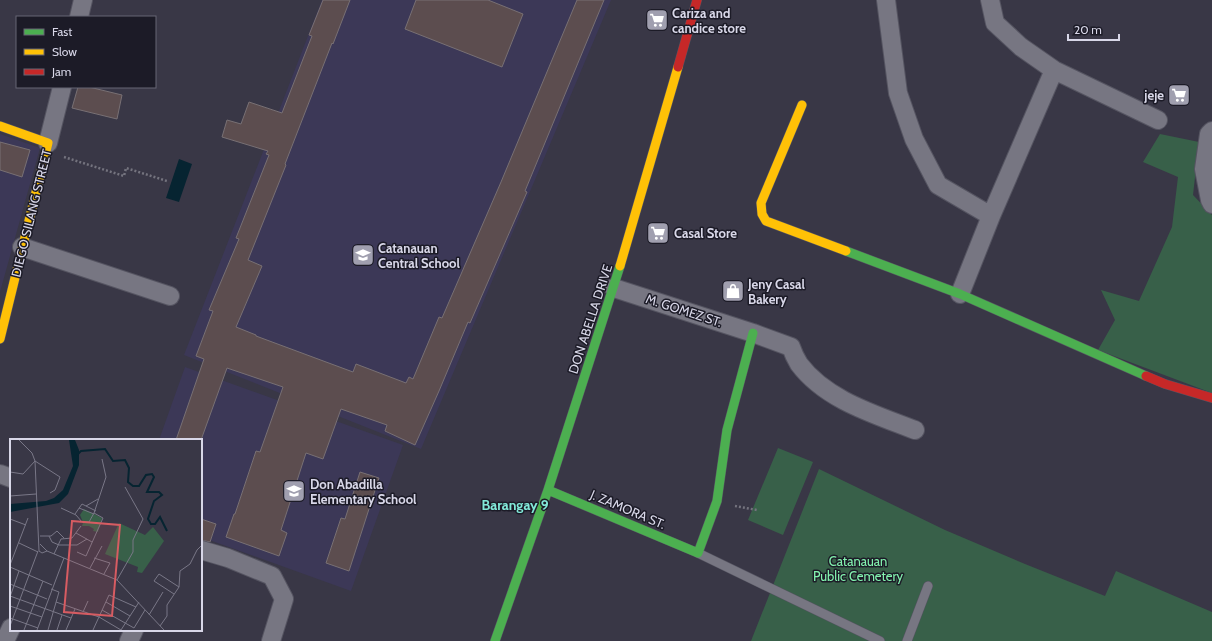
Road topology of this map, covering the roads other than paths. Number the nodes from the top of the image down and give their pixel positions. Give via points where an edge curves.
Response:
1 (83, 0) edge
2 (697, 0) edge
3 (886, 0) edge
4 (990, 0) edge
5 (79, 16) edge
6 (1054, 70) junction
7 (62, 88) edge
8 (802, 105) dead end
9 (1158, 120) dead end
10 (0, 126) edge
11 (1212, 131) edge
12 (47, 147) junction
13 (1212, 204) edge
14 (991, 216) junction
15 (22, 247) junction
16 (614, 288) junction
17 (960, 294) junction
18 (170, 296) dead end
19 (753, 333) junction
20 (0, 339) edge
21 (1212, 398) edge
22 (915, 430) dead end
23 (0, 474) edge
24 (10, 478) edge
25 (548, 490) junction
26 (202, 550) edge
27 (698, 554) junction
28 (928, 586) dead end
29 (10, 630) edge
30 (134, 631) edge
31 (5, 641) edge
32 (129, 641) edge
33 (270, 641) edge
34 (495, 641) edge
35 (880, 641) edge
36 (907, 641) edge

1 - 5 street
2 - 16 street, DON ABELLA DRIVE
3 - 14 street via 898,93 914,139 938,185
4 - 6 street via 995,23 1020,47
6 - 9 street
6 - 14 street
7 - 12 street, DIEGO SILANG STREET
8 - 17 street via 761,203 766,221
10 - 12 street
11 - 13 street via 1209,134 1204,169
12 - 15 street, DIEGO SILANG STREET
14 - 17 street
15 - 18 street
15 - 20 street, DIEGO SILANG STREET
16 - 19 street, M. GOMEZ ST.
16 - 25 street, DON ABELLA DRIVE
17 - 21 street via 1165,384
19 - 22 street, M. GOMEZ ST. via 791,347 798,363 815,382 849,403
19 - 27 street via 727,430 717,501
23 - 24 street
25 - 27 street, J. ZAMORA ST.
25 - 34 street, DON ABELLA DRIVE
26 - 33 street via 272,576 284,599
27 - 35 lane
28 - 36 lane
29 - 31 street
30 - 32 street

